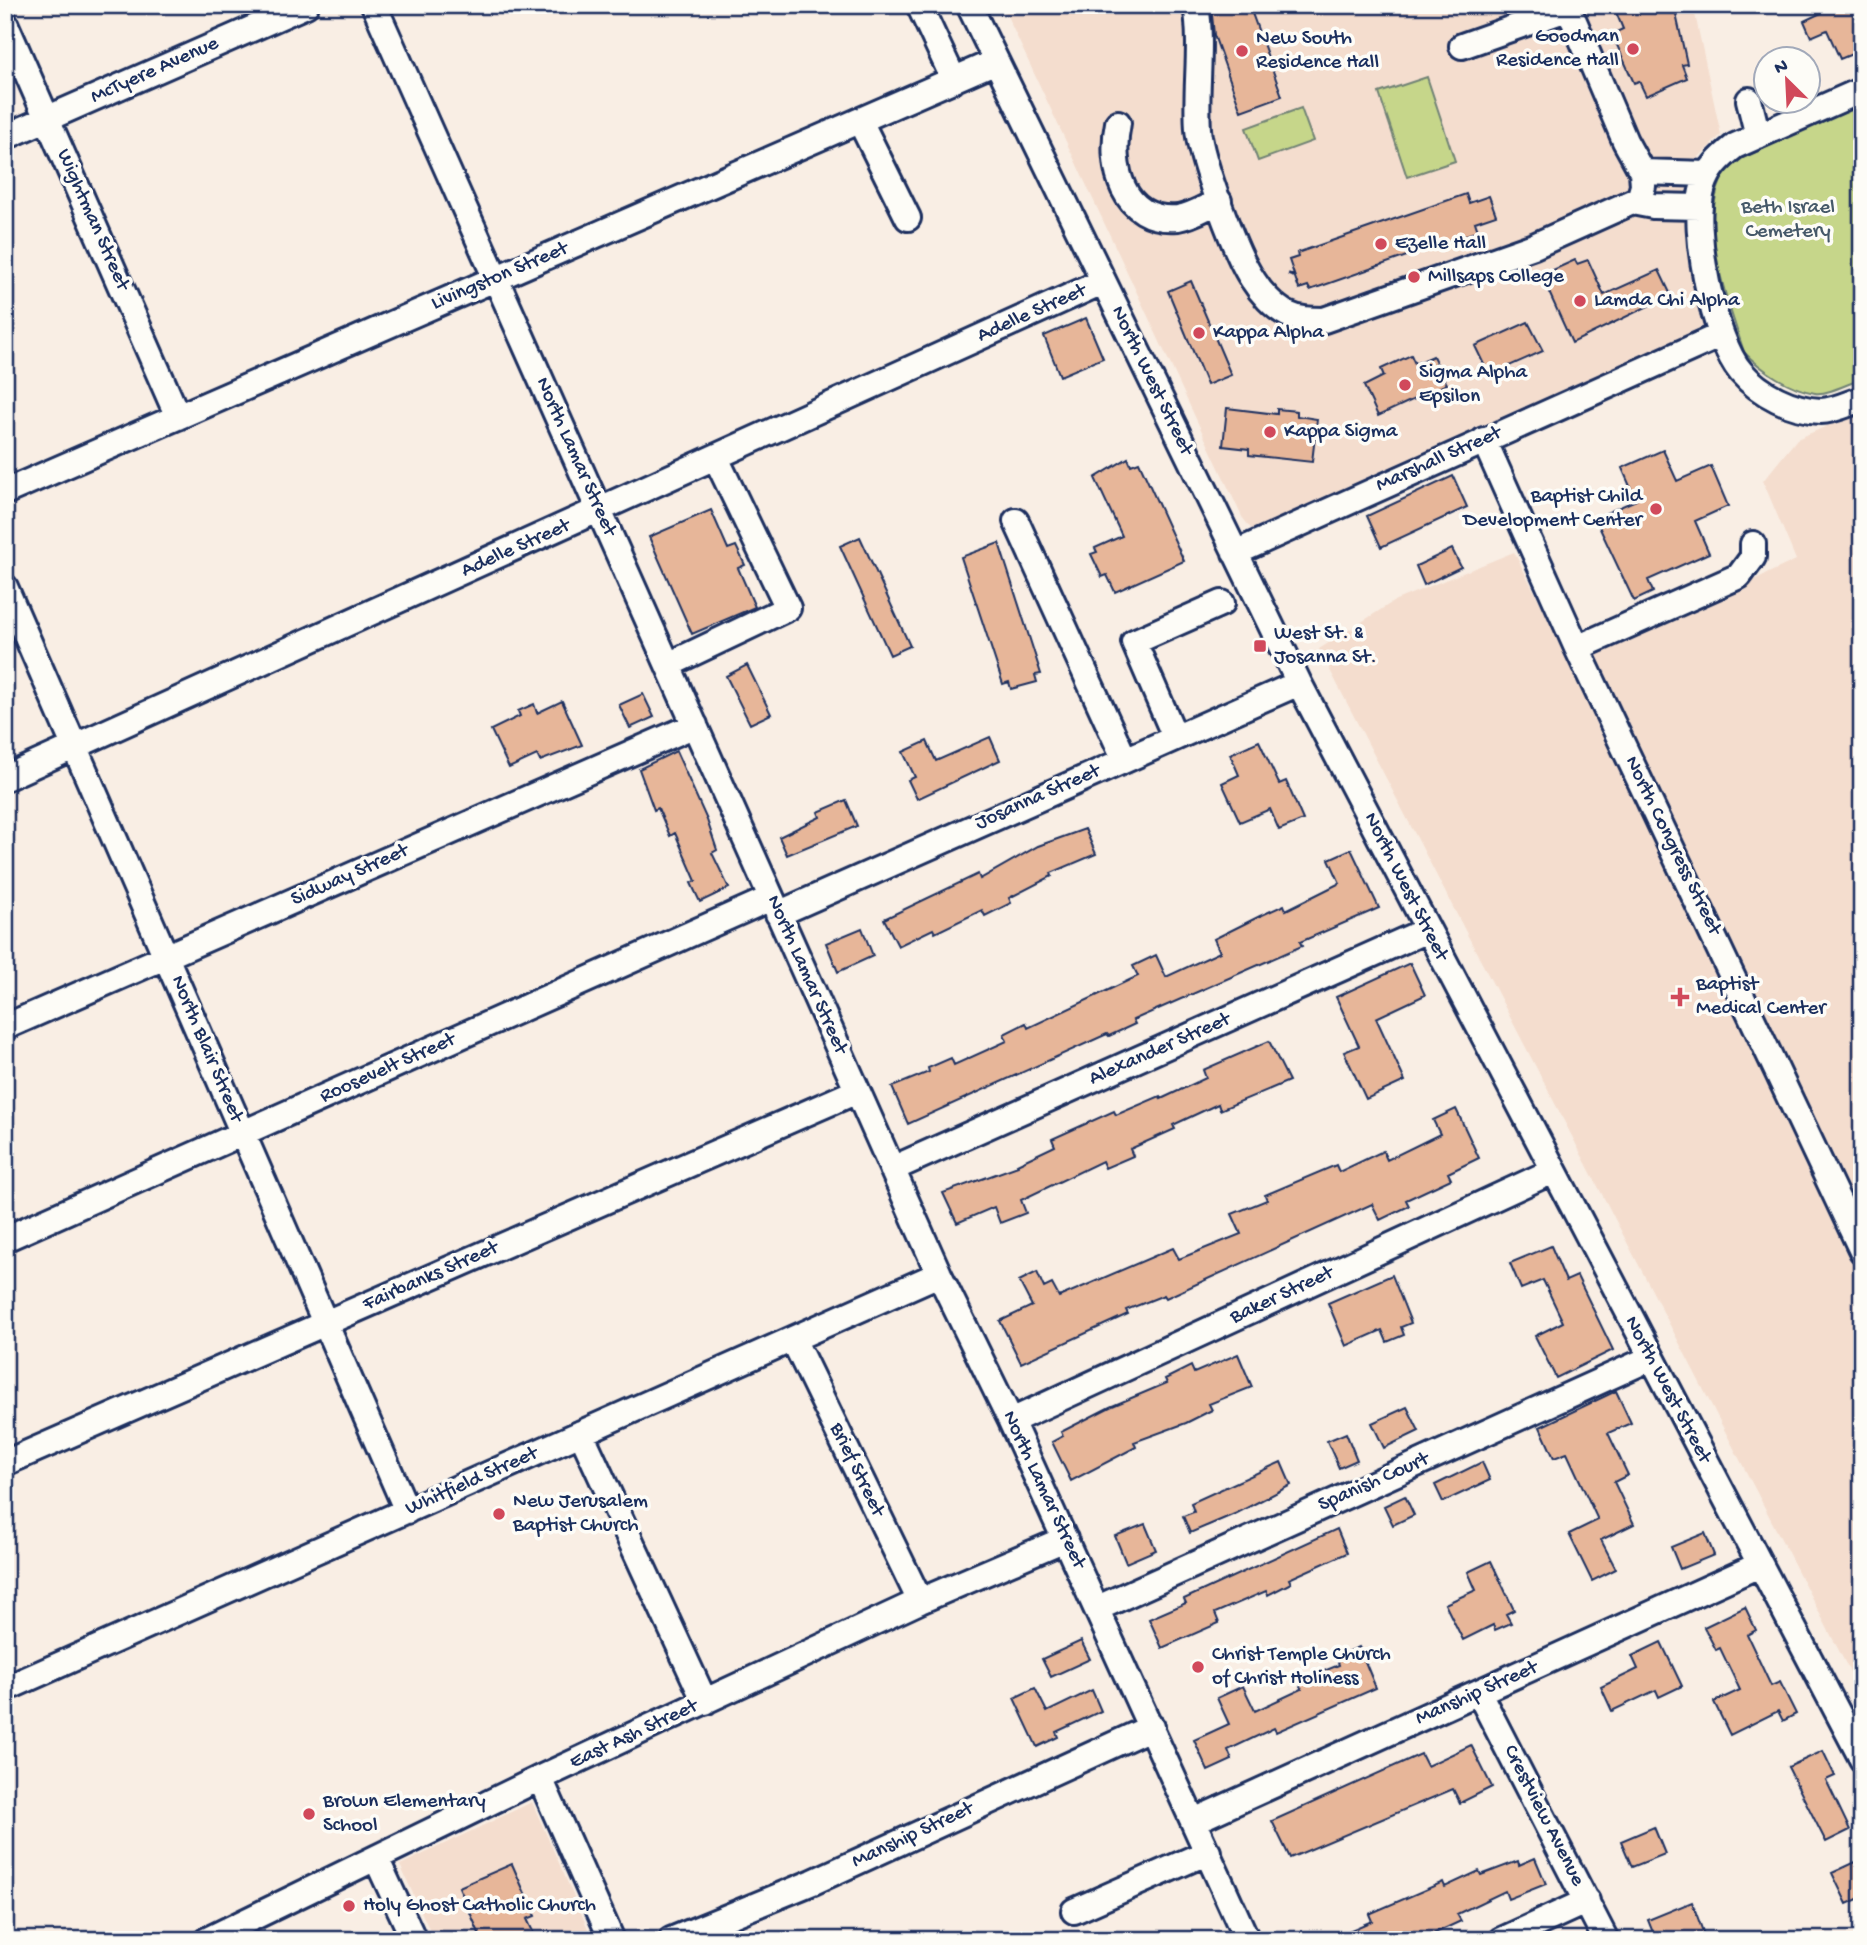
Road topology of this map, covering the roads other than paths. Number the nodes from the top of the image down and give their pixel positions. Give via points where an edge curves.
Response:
1 (306, 5) edge
2 (374, 5) edge
3 (919, 5) edge
4 (969, 5) edge
5 (1196, 5) edge
6 (1545, 10) edge
7 (5, 23) edge
8 (1462, 46) dead end
9 (994, 62) junction
10 (954, 80) junction
11 (1862, 90) edge
12 (1749, 100) dead end
13 (47, 118) junction
14 (860, 121) junction
15 (1118, 124) dead end
16 (1758, 136) junction
17 (5, 137) edge
18 (1642, 172) junction
19 (1703, 190) junction
20 (1219, 201) junction
21 (1632, 202) junction
22 (908, 218) dead end
23 (496, 279) junction
24 (1102, 282) junction
25 (1721, 335) junction
26 (1862, 399) edge
27 (178, 417) junction
28 (1483, 440) junction
29 (716, 458) junction
30 (5, 492) edge
31 (599, 511) junction
32 (1016, 522) dead end
33 (1753, 544) dead end
34 (1235, 553) junction
35 (5, 587) edge
36 (1222, 603) dead end
37 (1577, 648) junction
38 (668, 665) junction
39 (1299, 683) junction
40 (695, 725) junction
41 (1175, 737) junction
42 (75, 748) junction
43 (1125, 760) junction
44 (5, 778) edge
45 (775, 906) junction
46 (1427, 930) junction
47 (166, 956) junction
48 (5, 1027) edge
49 (858, 1091) junction
50 (243, 1133) junction
51 (892, 1169) junction
52 (1553, 1171) junction
53 (5, 1239) edge
54 (1862, 1251) edge
55 (939, 1274) junction
56 (325, 1323) junction
57 (793, 1339) junction
58 (1651, 1358) junction
59 (1012, 1421) junction
60 (581, 1433) junction
61 (5, 1463) edge
62 (407, 1511) junction
63 (1065, 1539) junction
64 (1759, 1565) junction
65 (919, 1601) junction
66 (1097, 1608) junction
67 (5, 1689) edge
68 (1479, 1693) junction
69 (705, 1702) junction
70 (1152, 1727) junction
71 (1862, 1759) edge
72 (540, 1778) junction
73 (1194, 1821) junction
74 (1208, 1852) junction
75 (376, 1858) junction
76 (1587, 1901) junction
77 (1074, 1911) dead end
78 (233, 1934) edge
79 (207, 1940) edge
80 (414, 1940) edge
81 (612, 1940) edge
82 (671, 1940) edge
83 (1247, 1940) edge
84 (1502, 1940) edge
85 (1606, 1940) edge

1 - 13 street, McTyere Avenue
2 - 23 street, North Lamar Street
3 - 10 street
4 - 9 street, North West Street
5 - 20 street via 1200,30 1198,131
6 - 8 street
6 - 18 street via 1567,9
7 - 13 street, Wightman Street
9 - 10 street, Livingston Street
9 - 24 street, North West Street
10 - 14 street, Livingston Street
11 - 16 street
12 - 16 street
13 - 17 street, McTyere Avenue
13 - 27 street, Wightman Street
14 - 22 street
14 - 23 street, Livingston Street
15 - 20 street via 1114,162 1134,204 1150,214 1177,218
16 - 19 street via 1717,159
18 - 19 street
18 - 21 street via 1638,203
19 - 21 street via 1653,206
19 - 25 street via 1704,265
20 - 21 street via 1251,278 1263,294 1285,313 1324,320 1534,246
23 - 27 street, Livingston Street
23 - 31 street, North Lamar Street
24 - 29 street, Adelle Street
24 - 34 street, North West Street
25 - 26 street via 1740,371 1758,387 1800,408 1824,411
25 - 28 street, Marshall Street
27 - 30 street, Livingston Street
28 - 34 street, Marshall Street
28 - 37 street, North Congress Street
29 - 31 street, Adelle Street
29 - 38 street via 788,608
31 - 38 street, North Lamar Street
31 - 42 street, Adelle Street
32 - 43 street
33 - 37 street via 1753,557 1739,576
34 - 39 street, North West Street
35 - 42 street, North Blair Street
36 - 41 street via 1134,642
37 - 54 street, North Congress Street
38 - 40 street, North Lamar Street
39 - 41 street, Josanna Street
39 - 46 street, North West Street
40 - 45 street, North Lamar Street
40 - 47 street, Sidway Street
41 - 43 street, Josanna Street
42 - 44 street, Adelle Street
42 - 47 street, North Blair Street
43 - 45 street, Josanna Street
45 - 49 street, North Lamar Street
45 - 50 street, Roosevelt Street
46 - 51 street, Alexander Street
46 - 52 street, North West Street
47 - 48 street, Sidway Street
47 - 50 street, North Blair Street
49 - 51 street, North Lamar Street
49 - 56 street, Fairbanks Street
50 - 53 street, Roosevelt Street
50 - 56 street, North Blair Street
51 - 55 street, North Lamar Street
52 - 58 street, North West Street
52 - 59 street, Baker Street
55 - 57 street, Whitfield Street
55 - 59 street, North Lamar Street
56 - 61 street, Fairbanks Street
56 - 62 street, North Blair Street
57 - 60 street, Whitfield Street
57 - 65 street, Brief Street
58 - 64 street, North West Street
58 - 66 street, Spanish Court
59 - 63 street, North Lamar Street
60 - 62 street, Whitfield Street
60 - 69 street
62 - 67 street, Whitfield Street
63 - 65 street, East Ash Street
63 - 66 street, North Lamar Street
64 - 68 street, Manship Street
64 - 71 street, North West Street
65 - 69 street, East Ash Street
66 - 70 street, North Lamar Street
68 - 73 street, Manship Street
68 - 76 street, Crestview Avenue
69 - 72 street, East Ash Street
70 - 73 street, North Lamar Street
70 - 82 street, Manship Street via 813,1882
72 - 75 street, East Ash Street
72 - 81 street
73 - 74 street, North Lamar Street
74 - 77 street
74 - 83 street, North Lamar Street
75 - 78 street, East Ash Street
75 - 80 street
76 - 84 street
76 - 85 street, Crestview Avenue
78 - 79 street, East Ash Street

